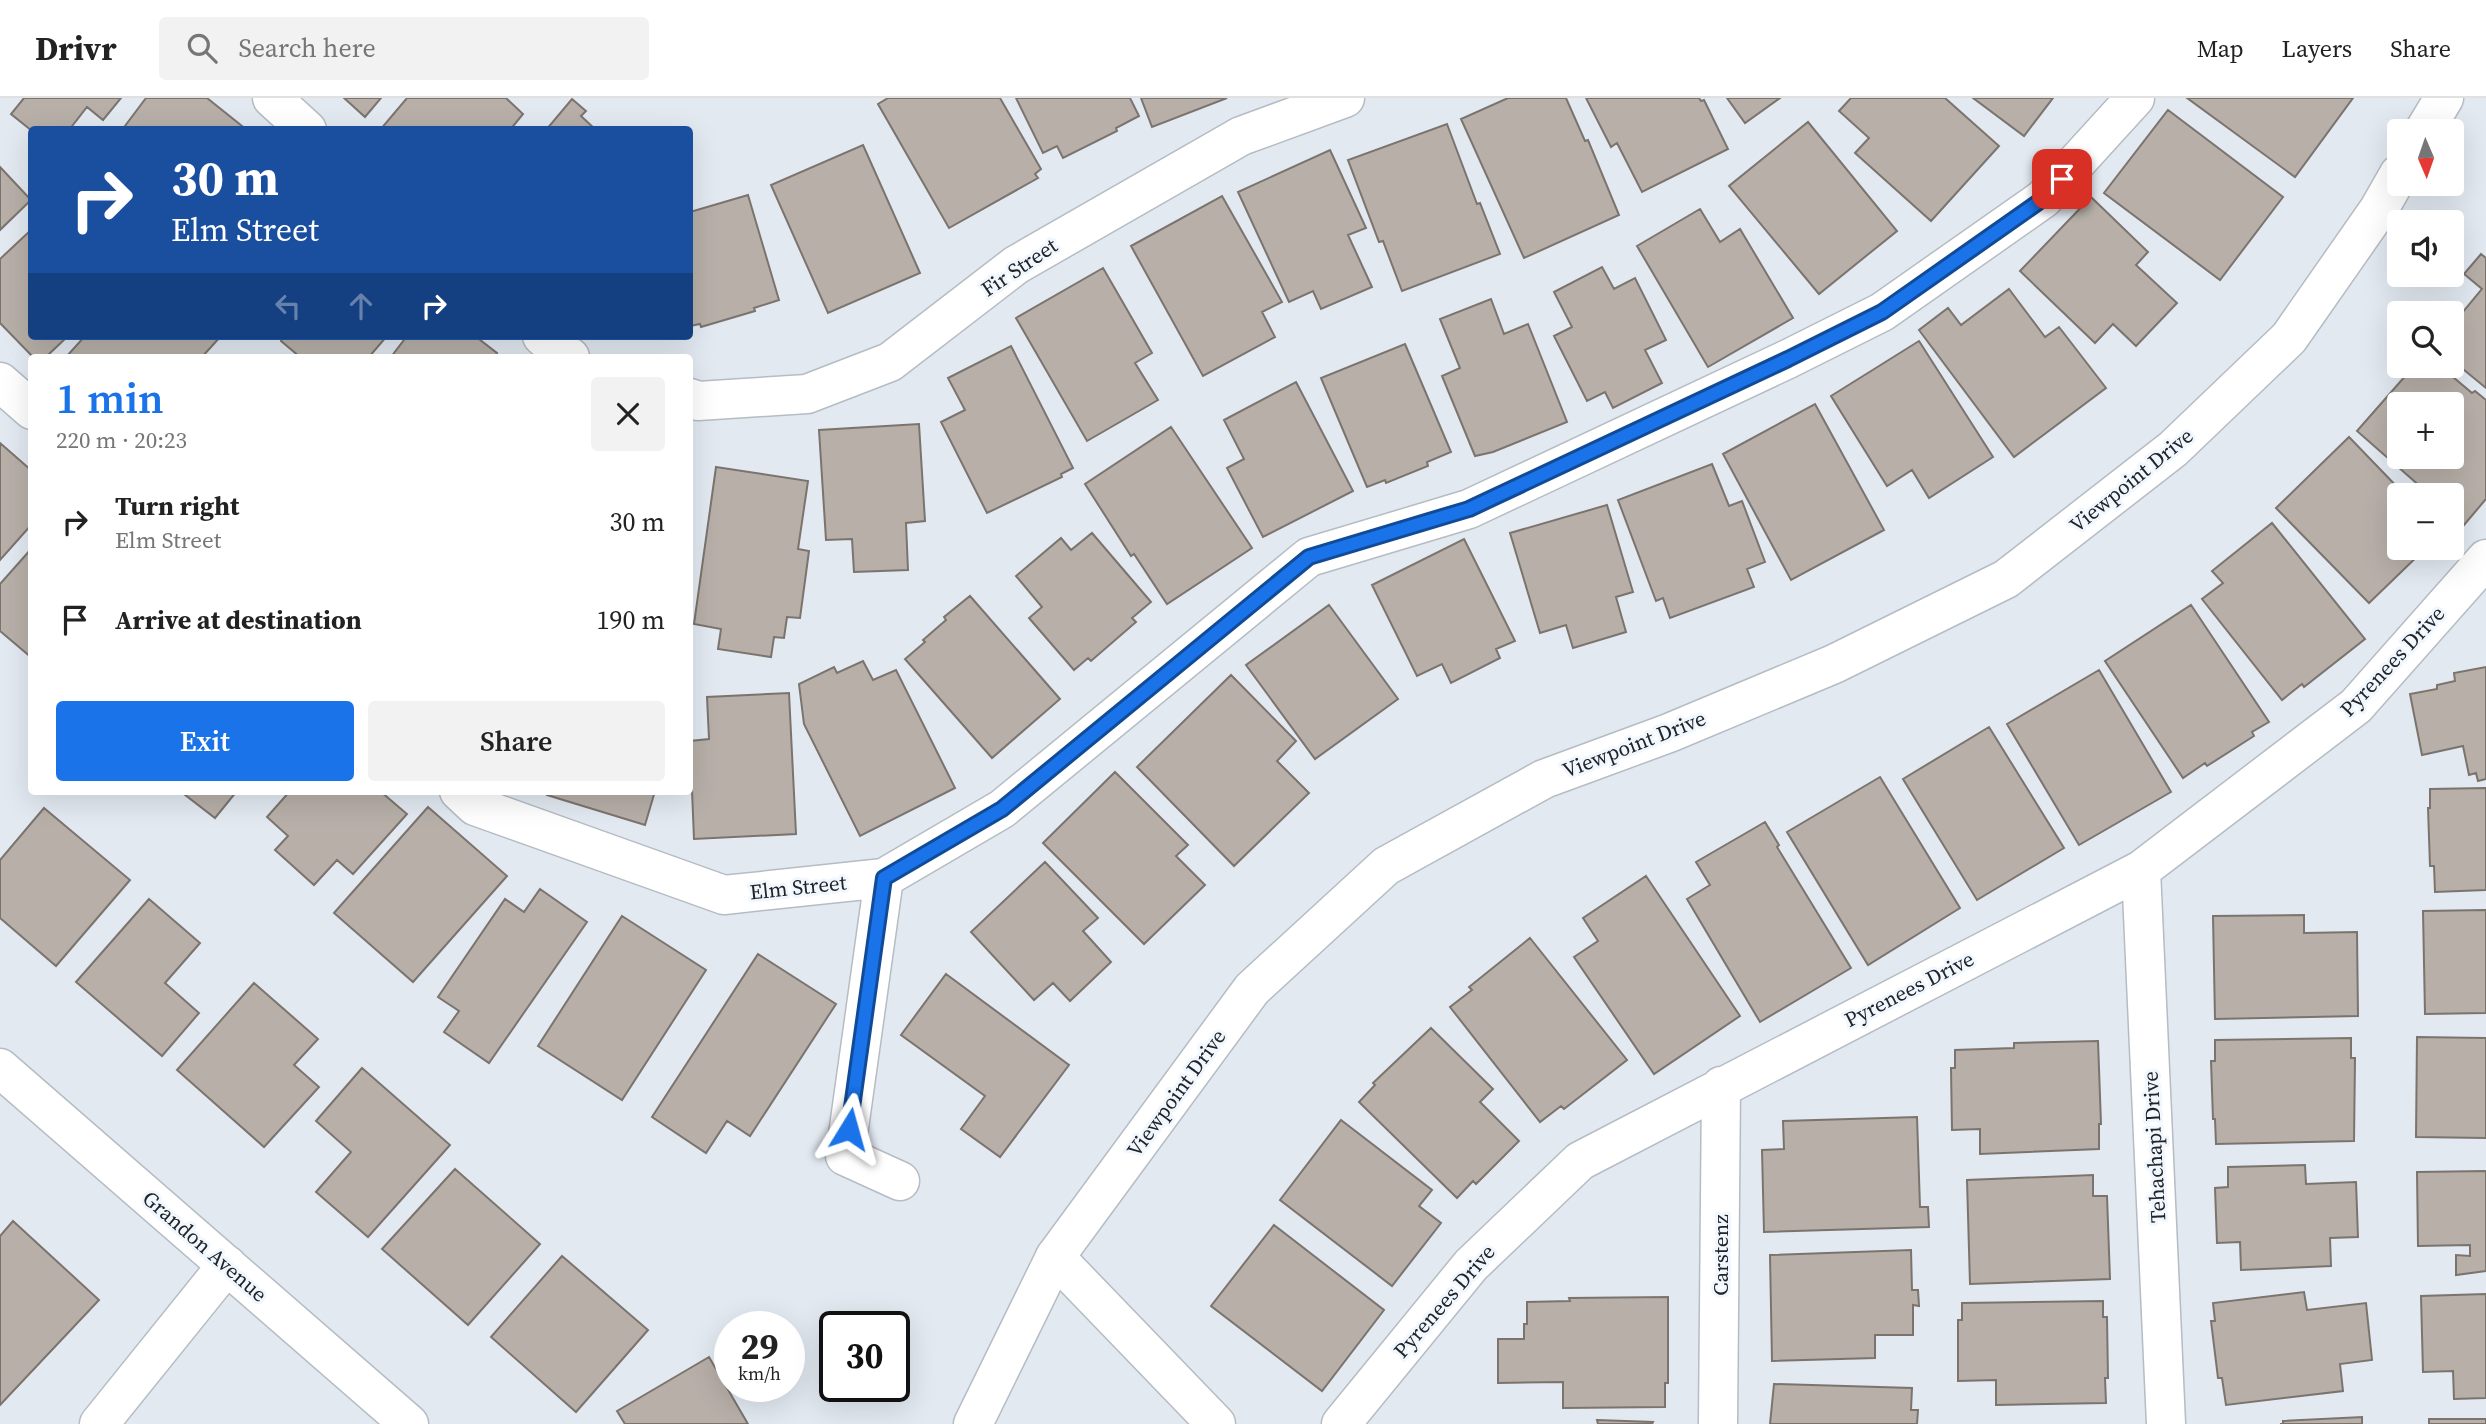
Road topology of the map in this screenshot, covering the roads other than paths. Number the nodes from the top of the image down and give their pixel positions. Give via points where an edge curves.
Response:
1 (272, 98) edge
2 (1345, 98) edge
3 (2135, 98) edge
4 (2444, 98) edge
5 (2431, 119) edge
6 (303, 126) edge
7 (2387, 195) edge
8 (547, 340) edge
9 (563, 354) edge
10 (0, 382) edge
11 (693, 399) edge
12 (28, 406) edge
13 (2486, 559) edge
14 (463, 795) edge
15 (2141, 870) junction
16 (884, 878) junction
17 (0, 1068) edge
18 (1721, 1086) junction
19 (900, 1181) dead end
20 (1055, 1257) junction
21 (227, 1265) junction
22 (99, 1424) edge
23 (409, 1424) edge
24 (973, 1424) edge
25 (1216, 1424) edge
26 (1342, 1424) edge
27 (1718, 1424) edge
28 (2166, 1424) edge

1 - 6 street
2 - 11 street, Fir Street via 1241,136 1016,264 890,362 807,394
3 - 16 street, Elm Street via 2043,199 1882,312 1469,509 1309,557 1002,809
4 - 5 street
7 - 20 street, Viewpoint Drive via 2289,338 2173,449 2006,579 1834,664 1544,779 1386,866 1252,989
8 - 9 street
10 - 12 street
13 - 15 street, Pyrenees Drive via 2356,706
14 - 16 street, Elm Street via 475,806 724,895
15 - 18 street, Pyrenees Drive
15 - 28 street, Tehachapi Drive
16 - 19 street via 845,1156
17 - 21 street, Grandon Avenue
18 - 26 street, Pyrenees Drive via 1580,1161 1471,1265
18 - 27 street, Carstenz
20 - 24 street, Viewpoint Drive
20 - 25 street
21 - 22 street
21 - 23 street, Grandon Avenue

